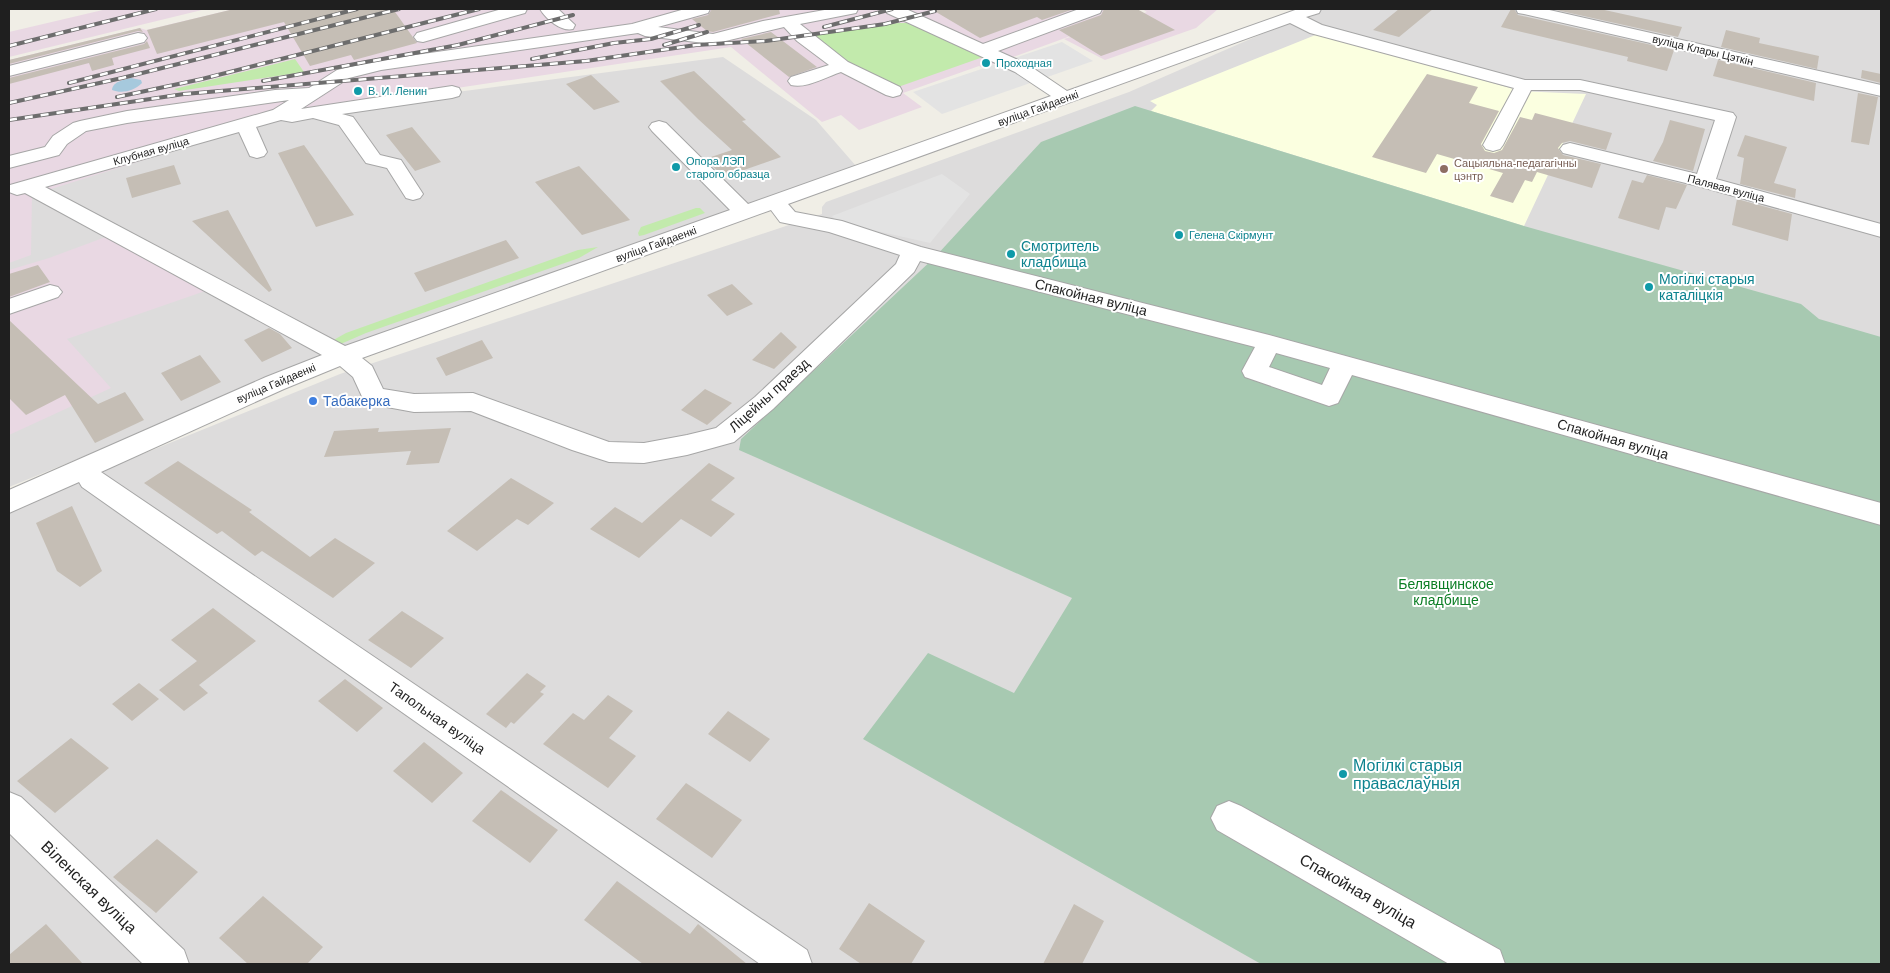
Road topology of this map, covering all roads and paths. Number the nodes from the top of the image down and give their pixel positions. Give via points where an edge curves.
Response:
1 (519, 9) edge
2 (548, 9) edge
3 (702, 9) edge
4 (850, 9) edge
5 (893, 9) edge
6 (1094, 9) edge
7 (1313, 9) edge
8 (1524, 9) edge
9 (677, 16) junction
10 (1292, 16) junction
11 (788, 22) junction
12 (567, 25) junction
13 (634, 29) junction
14 (605, 33) junction
15 (674, 34) junction
16 (423, 37) dead end
17 (138, 38) dead end
18 (546, 42) junction
19 (983, 50) junction
20 (842, 66) junction
21 (9, 71) edge
22 (797, 81) dead end
23 (1525, 85) junction
24 (893, 91) dead end
25 (1881, 91) edge
26 (452, 92) dead end
27 (312, 93) junction
28 (1066, 98) junction
29 (286, 110) junction
30 (314, 113) junction
31 (246, 125) junction
32 (658, 127) dead end
33 (1493, 145) dead end
34 (1570, 149) dead end
35 (257, 152) dead end
36 (9, 162) edge
37 (1705, 182) junction
38 (18, 189) edge
39 (412, 194) dead end
40 (775, 202) junction
41 (745, 212) junction
42 (1881, 231) edge
43 (924, 254) junction
44 (50, 292) dead end
45 (9, 307) edge
46 (1269, 342) junction
47 (342, 356) junction
48 (1344, 364) junction
49 (85, 467) junction
50 (9, 502) edge
51 (1881, 514) edge
52 (9, 809) edge
53 (1230, 818) dead end
54 (170, 964) edge
55 (793, 964) edge
56 (1486, 964) edge

1 - 16 street
2 - 12 street
3 - 9 street
4 - 11 street
5 - 19 street
6 - 19 street
7 - 10 street, вуліца Гайдаенкі
8 - 25 street, вуліца Клары Цэткін
9 - 13 street
9 - 15 street via 681,29
10 - 23 street via 1316,29
10 - 28 street, вуліца Гайдаенкі
11 - 15 street via 714,39
11 - 20 street
12 - 14 street
12 - 18 street
13 - 14 street
13 - 15 street
14 - 18 street
17 - 21 street
18 - 27 street via 381,65 343,74
19 - 28 street via 1021,68
20 - 22 street
20 - 24 street
23 - 33 street
23 - 37 street via 1580,85 1726,117
26 - 30 street
27 - 29 street
27 - 36 street via 137,115 80,127 60,140 52,150
28 - 40 street, вуліца Гайдаенкі
29 - 30 street via 292,116
29 - 31 street, Клубная вуліца
30 - 39 street via 346,122 373,159 394,164
31 - 35 street
31 - 38 street, Клубная вуліца
32 - 41 street
34 - 37 street, Палявая вуліца
37 - 42 street, Палявая вуліца
38 - 47 street
40 - 41 street, вуліца Гайдаенкі
40 - 43 street via 788,218 834,226
41 - 47 street, вуліца Гайдаенкі
43 - 46 street, Спакойная вуліца
43 - 47 street, Ліцейны праезд via 906,267 764,403 724,435 687,446 644,453 609,452 473,402 414,404 374,397 363,372
44 - 45 street
46 - 48 street, Спакойная вуліца
46 - 48 street via 1254,371 1329,397
47 - 49 street, вуліца Гайдаенкі
48 - 51 street, Спакойная вуліца
49 - 50 street, вуліца Гайдаенкі
49 - 55 street, Тапольная вуліца via 92,480
52 - 54 street, Віленская вуліца
53 - 56 street, Спакойная вуліца

